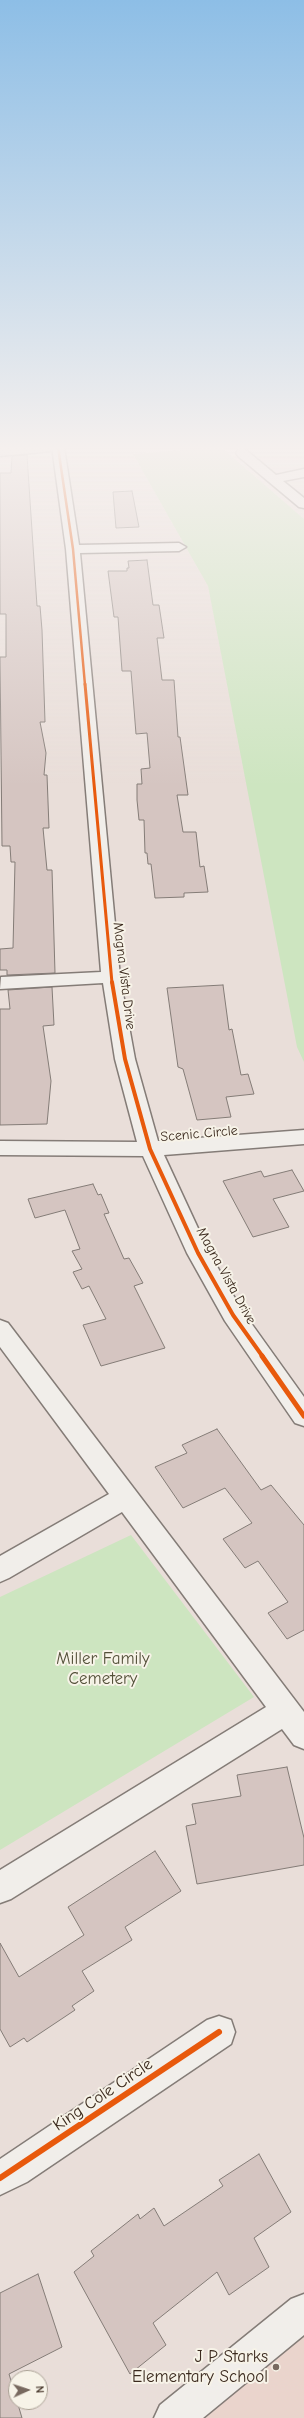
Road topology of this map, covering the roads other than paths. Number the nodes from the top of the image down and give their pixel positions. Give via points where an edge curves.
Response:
1 (74, 560) edge
2 (111, 977) junction
3 (1, 983) dead end
4 (304, 1137) edge
5 (0, 1148) edge
6 (150, 1149) junction
7 (0, 1329) edge
8 (304, 1416) edge
9 (126, 1497) junction
10 (0, 1570) edge
11 (286, 1711) junction
12 (304, 1735) edge
13 (0, 1888) edge
14 (219, 2032) dead end
15 (0, 2178) edge
16 (304, 2312) edge
17 (173, 2418) edge

1 - 2 street, Magna Vista Drive
2 - 3 street
2 - 6 street, Magna Vista Drive via 124,1059
4 - 6 street, Scenic Circle
5 - 6 street, Scenic Circle
6 - 8 street, Magna Vista Drive via 198,1253 233,1315
7 - 9 street
9 - 10 street
9 - 11 street
11 - 12 street
11 - 13 street
14 - 15 street, King Cole Circle via 16,2170
16 - 17 street

